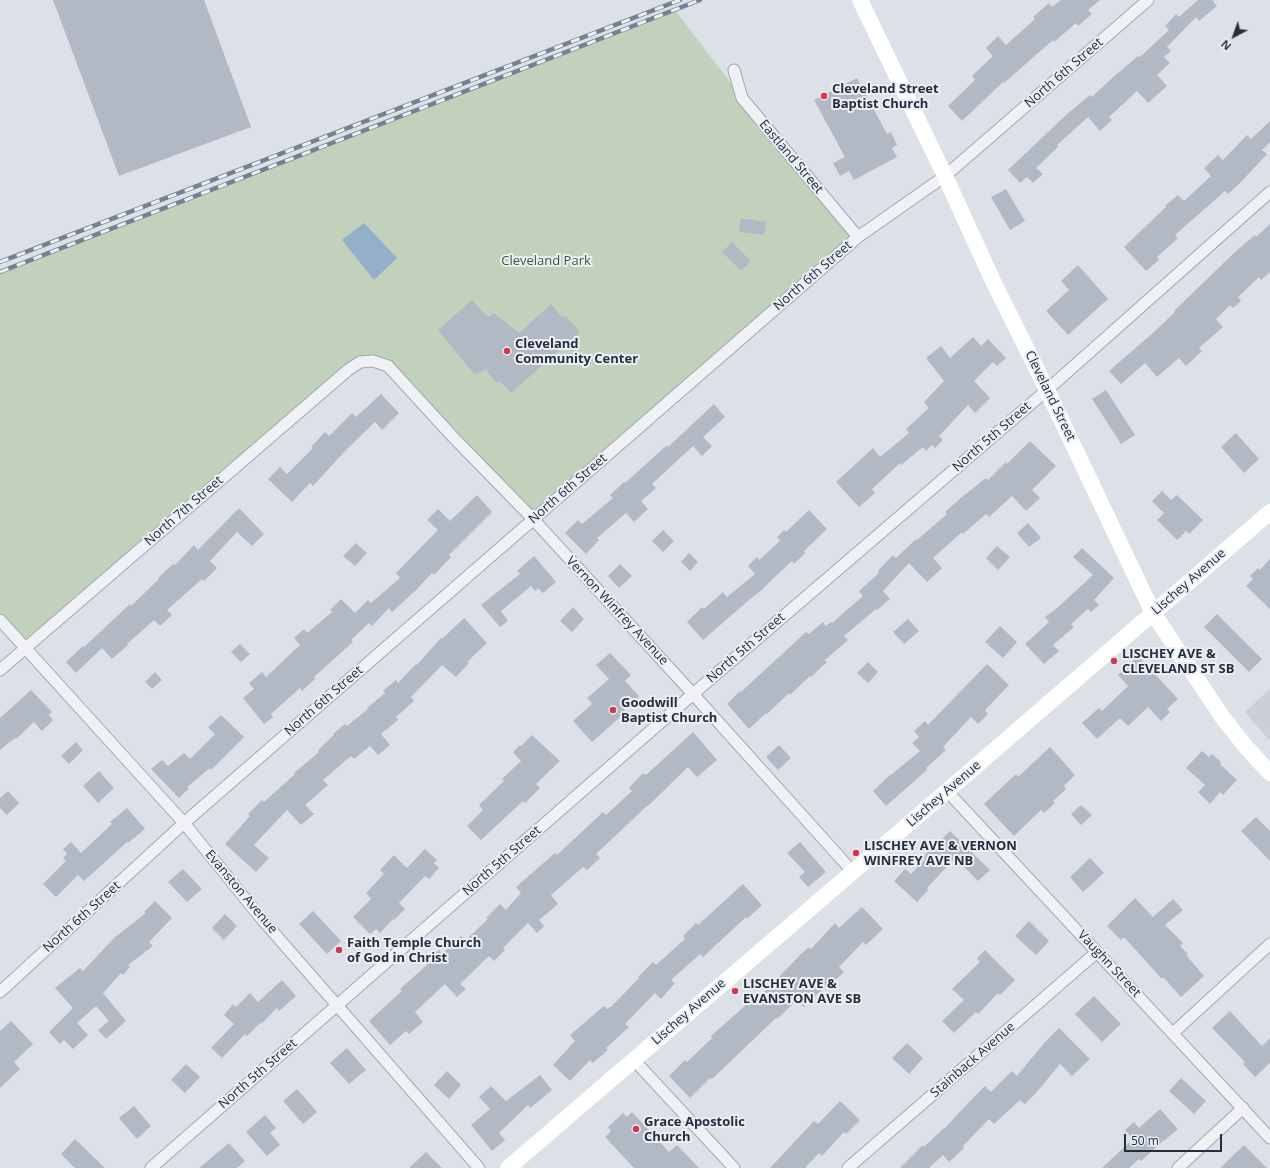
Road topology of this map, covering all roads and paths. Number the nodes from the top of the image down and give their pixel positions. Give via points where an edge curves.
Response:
1 (860, 0) edge
2 (1148, 0) edge
3 (734, 70) dead end
4 (945, 176) junction
5 (1270, 192) edge
6 (858, 237) junction
7 (373, 361) joint
8 (1047, 390) junction
9 (1270, 512) edge
10 (533, 519) junction
11 (1153, 613) junction
12 (0, 620) edge
13 (25, 648) junction
14 (0, 670) edge
15 (693, 694) junction
16 (1270, 773) edge
17 (947, 791) junction
18 (184, 824) junction
19 (853, 872) junction
20 (1270, 944) edge
21 (1097, 952) junction
22 (0, 992) edge
23 (338, 1005) junction
24 (1173, 1033) junction
25 (634, 1060) junction
26 (1243, 1108) junction
27 (1270, 1138) edge
28 (151, 1168) edge
29 (479, 1168) edge
30 (508, 1168) edge
31 (734, 1168) edge
32 (848, 1168) edge
33 (1178, 1168) edge

1 - 4 street, Cleveland Street
2 - 4 street, North 6th Street
3 - 6 street, Eastland Street via 742,98
4 - 6 street, North 6th Street
4 - 8 street, Cleveland Street
5 - 8 street, North 5th Street
6 - 10 street, North 6th Street
7 - 10 street, Vernon Winfrey Avenue via 388,366
7 - 13 street, North 7th Street via 360,362 348,370
8 - 11 street, Cleveland Street
8 - 15 street, North 5th Street
9 - 11 street, Lischey Avenue
10 - 15 street, Vernon Winfrey Avenue
10 - 18 street, North 6th Street
11 - 16 street, Cleveland Street via 1223,718
11 - 17 street, Lischey Avenue
12 - 13 street, Evanston Avenue
13 - 14 street, North 7th Street
13 - 18 street, Evanston Avenue
15 - 19 street, Vernon Winfrey Avenue
15 - 23 street, North 5th Street
17 - 19 street, Lischey Avenue
17 - 21 street, Vaughn Street
18 - 22 street, North 6th Street
18 - 23 street, Evanston Avenue
19 - 25 street, Lischey Avenue
20 - 24 street
21 - 24 street, Vaughn Street
21 - 32 street, Stainback Avenue
23 - 28 street, North 5th Street
23 - 29 street, Evanston Avenue
24 - 26 street, Vaughn Street
25 - 30 street, Lischey Avenue
25 - 31 street
26 - 27 street, Vaughn Street
26 - 33 street

